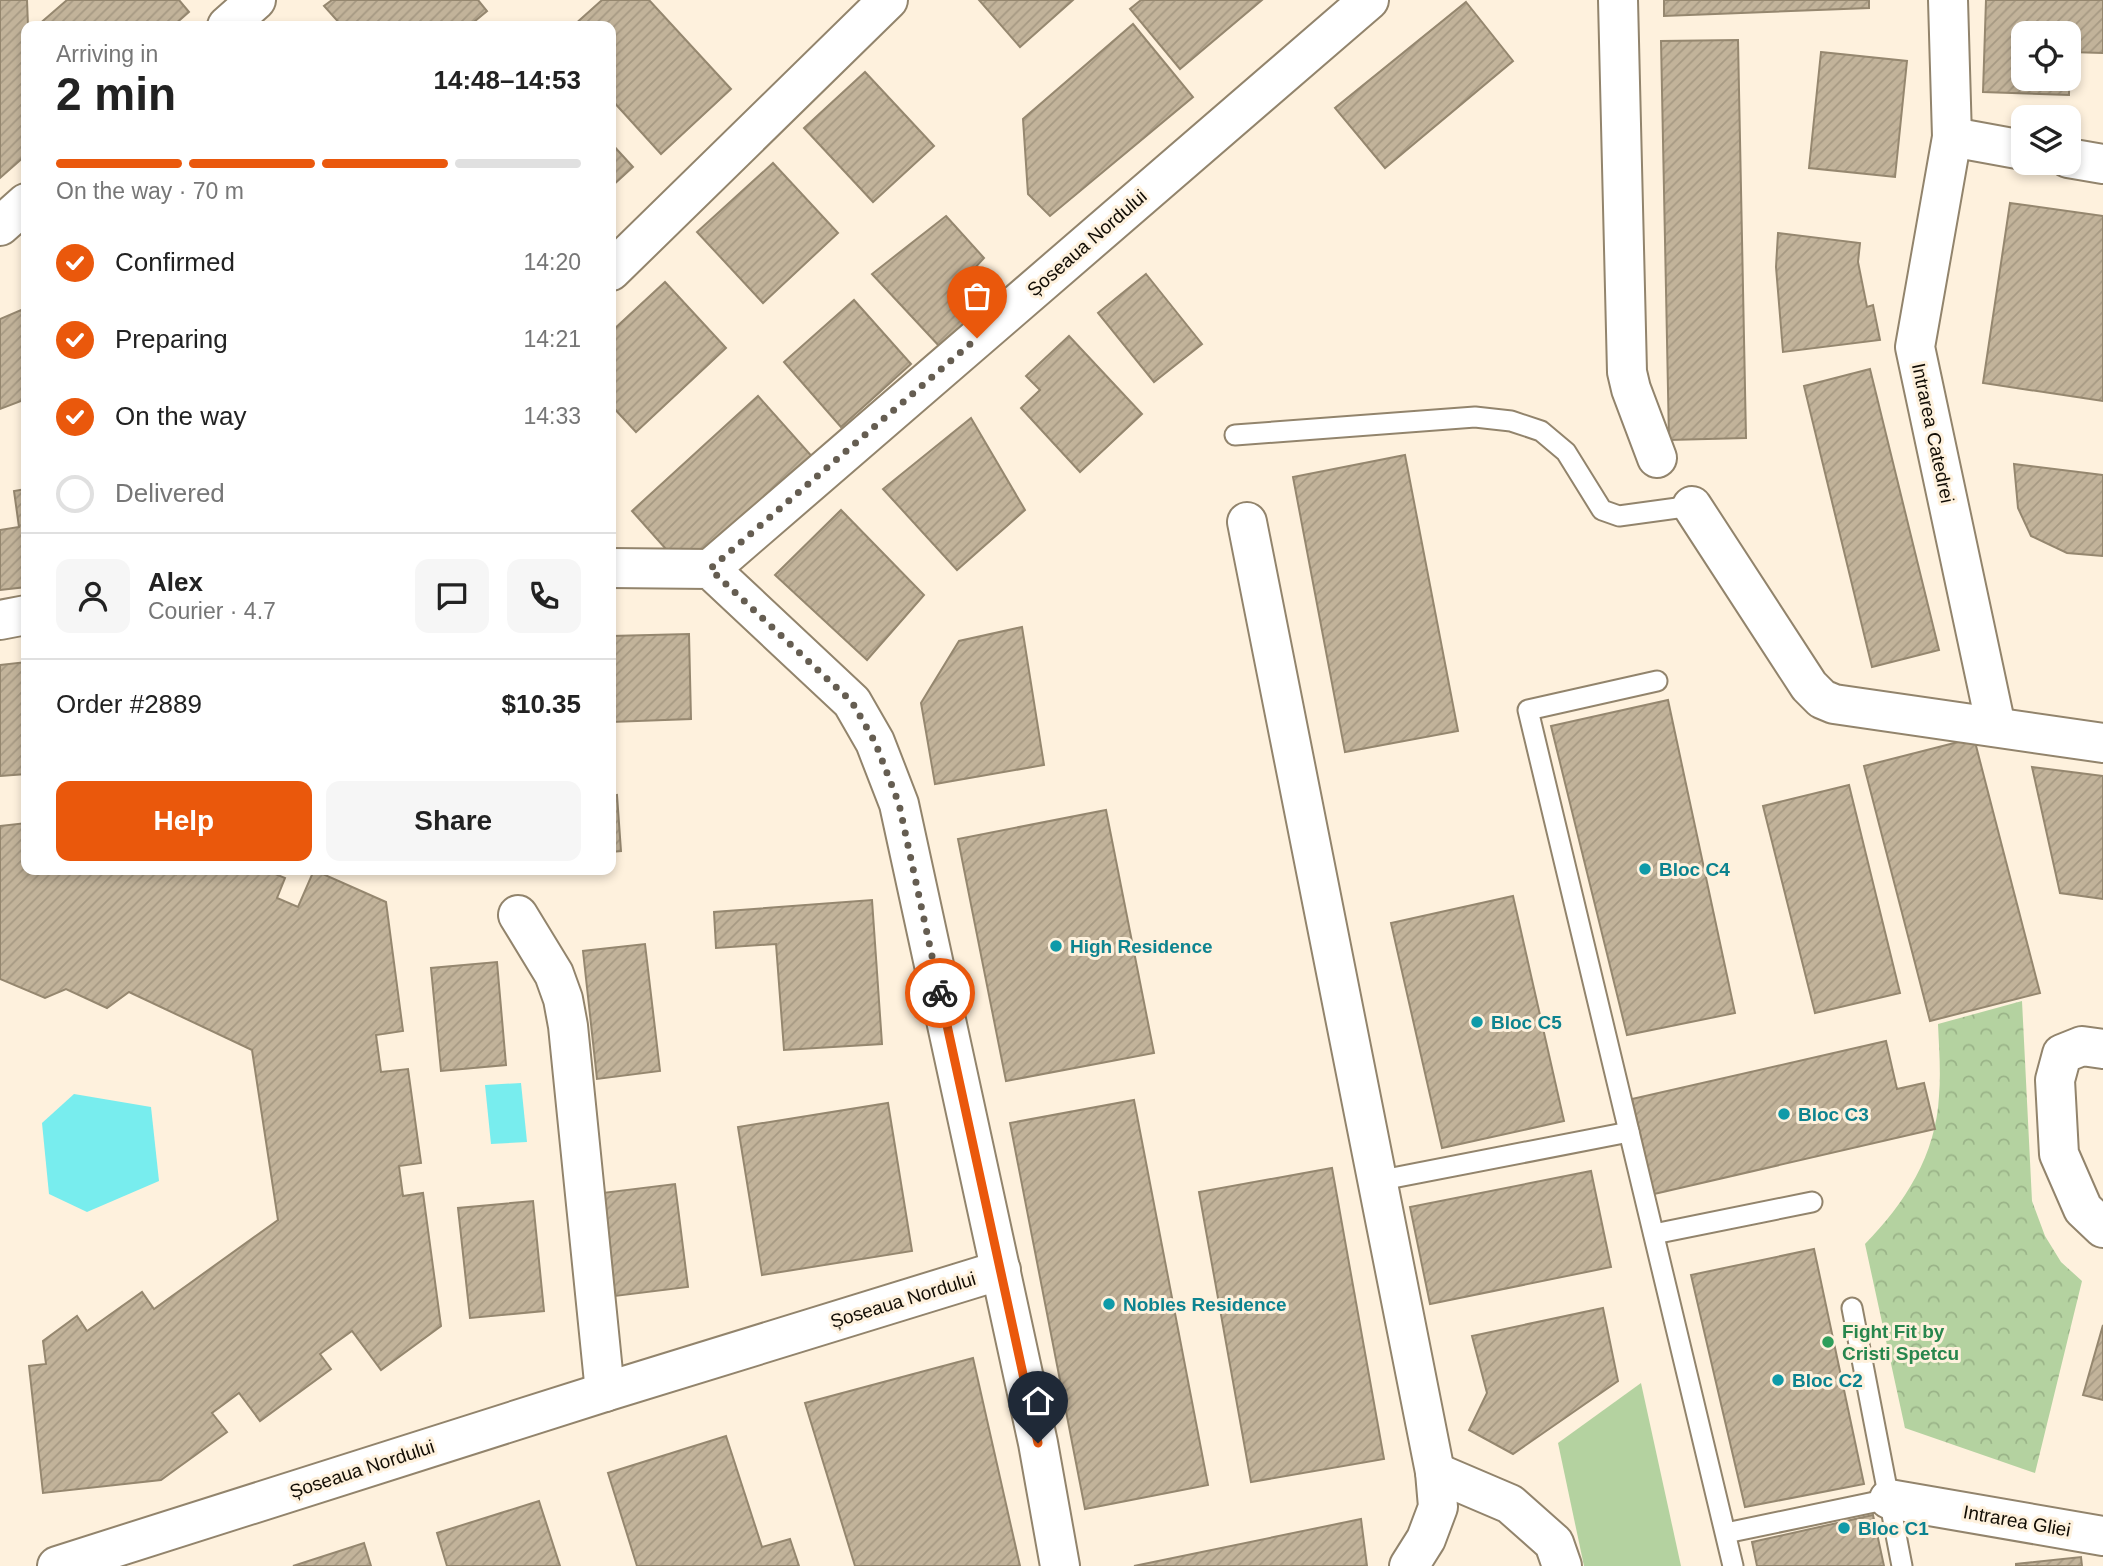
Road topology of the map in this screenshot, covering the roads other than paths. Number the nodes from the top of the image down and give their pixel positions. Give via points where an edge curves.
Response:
1 (256, 0) edge
2 (888, 0) edge
3 (1369, 0) edge
4 (1618, 0) edge
5 (1948, 0) edge
6 (233, 21) edge
7 (1952, 137) junction
8 (2011, 148) edge
9 (2081, 160) edge
10 (2103, 164) edge
11 (21, 207) edge
12 (0, 226) edge
13 (616, 266) edge
14 (1235, 435) dead end
15 (1657, 457) dead end
16 (1692, 506) joint
17 (1247, 522) dead end
18 (616, 568) edge
19 (710, 569) junction
20 (21, 616) edge
21 (0, 620) edge
22 (1657, 681) dead end
23 (1996, 727) junction
24 (2103, 743) edge
25 (518, 915) dead end
26 (2103, 1049) edge
27 (1629, 1132) junction
28 (1377, 1181) junction
29 (1812, 1202) dead end
30 (2103, 1228) edge
31 (1654, 1234) junction
32 (1001, 1270) junction
33 (1852, 1308) dead end
34 (605, 1392) junction
35 (1435, 1472) junction
36 (1889, 1499) junction
37 (1726, 1533) junction
38 (2103, 1536) edge
39 (57, 1566) edge
40 (1060, 1566) edge
41 (1409, 1566) edge
42 (1562, 1566) edge
43 (1733, 1566) edge
44 (1902, 1566) edge

1 - 6 street
2 - 13 street
3 - 19 street, Șoseaua Nordului
4 - 15 street via 1627,372
5 - 7 street, Intrarea Catedrei
7 - 8 street
7 - 23 street, Intrarea Catedrei via 1915,347
9 - 10 street
11 - 12 street
14 - 16 lane via 1475,417 1511,421 1541,431 1566,452 1602,510 1619,516
16 - 23 street via 1822,699
17 - 28 street
18 - 19 street
19 - 32 street, Șoseaua Nordului via 852,702 875,742 899,804
20 - 21 street
22 - 27 lane via 1528,710
23 - 24 street
25 - 34 street via 554,974 563,999
26 - 30 street via 2082,1046 2062,1054 2055,1080 2059,1154 2083,1209
27 - 28 lane
27 - 31 lane
28 - 35 street
29 - 31 lane
31 - 37 lane
32 - 34 street, Șoseaua Nordului
32 - 40 street
33 - 36 lane
34 - 39 street, Șoseaua Nordului
35 - 41 street via 1438,1507
35 - 42 street via 1510,1504 1554,1543
36 - 37 lane
36 - 38 street, Intrarea Gliei
36 - 44 lane
37 - 43 lane

